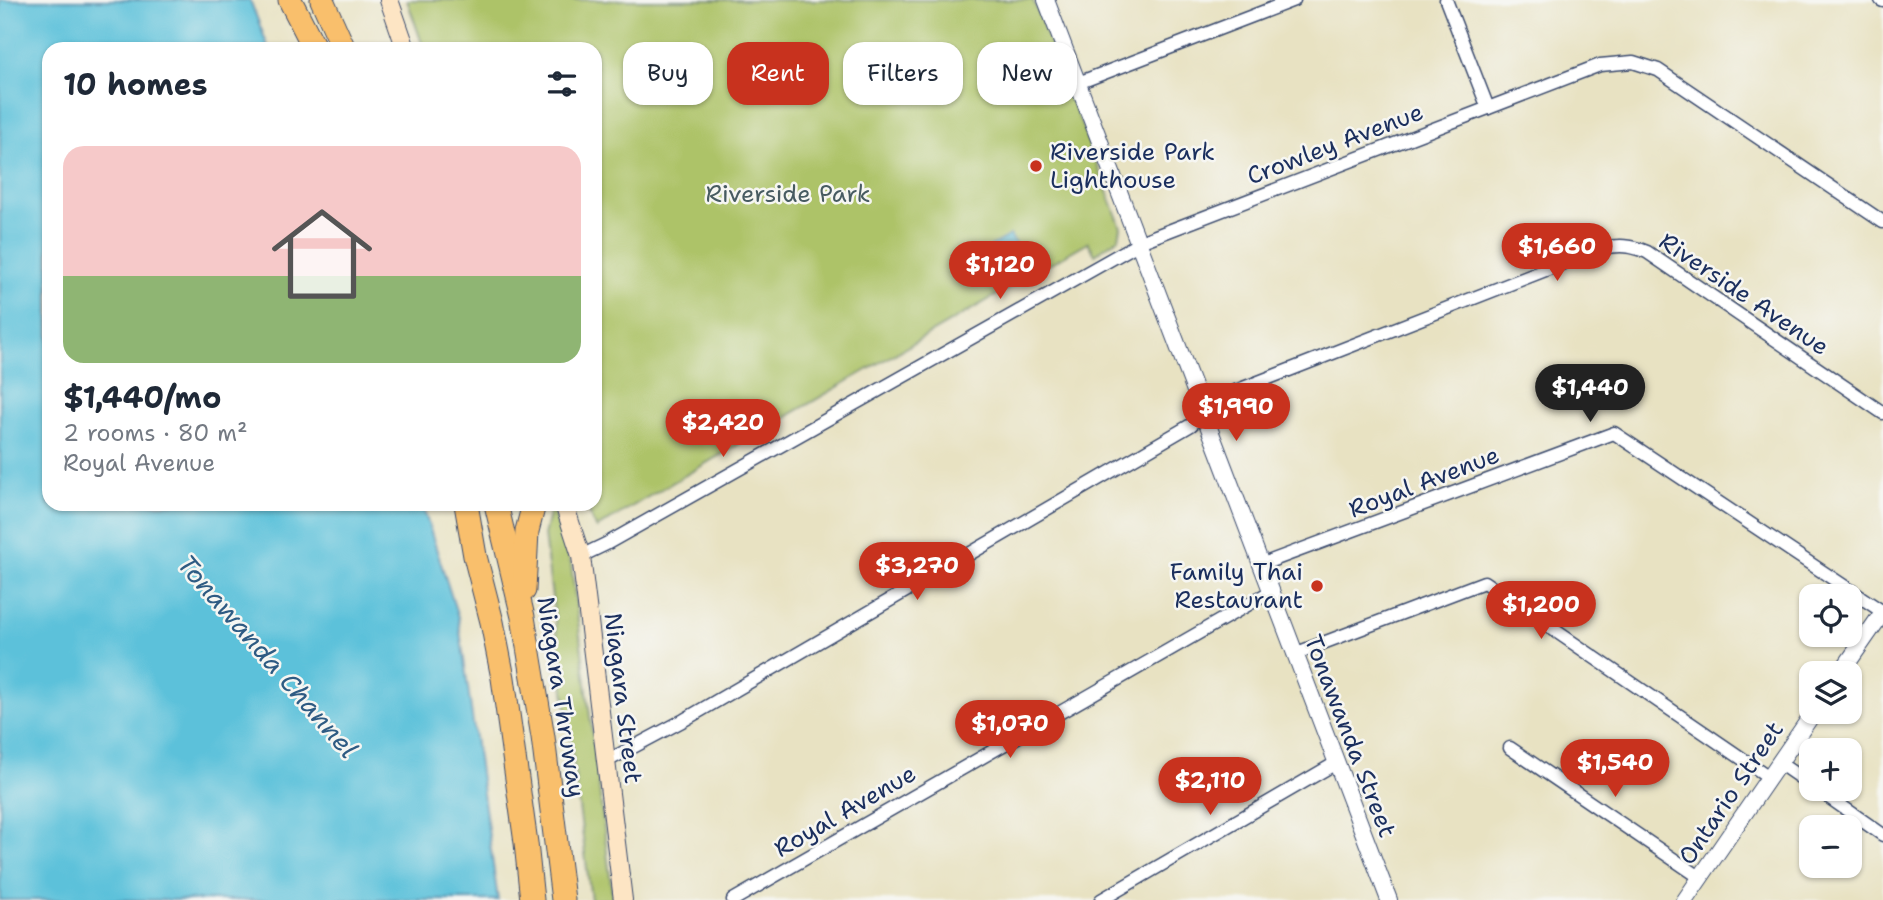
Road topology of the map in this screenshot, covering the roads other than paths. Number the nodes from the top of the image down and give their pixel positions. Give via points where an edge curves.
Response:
1 (290, 0) edge
2 (322, 0) edge
3 (389, 0) edge
4 (1046, 0) edge
5 (1294, 0) edge
6 (1446, 0) edge
7 (311, 42) edge
8 (341, 42) edge
9 (404, 42) edge
10 (1078, 83) junction
11 (1488, 108) junction
12 (1883, 222) edge
13 (1138, 243) junction
14 (1204, 412) junction
15 (1883, 413) edge
16 (467, 511) edge
17 (498, 511) edge
18 (532, 511) edge
19 (566, 511) edge
20 (581, 556) junction
21 (1260, 565) junction
22 (1270, 592) junction
23 (523, 617) junction
24 (1881, 619) edge
25 (1294, 654) junction
26 (1850, 661) edge
27 (1806, 724) edge
28 (1510, 748) dead end
29 (607, 761) junction
30 (1336, 763) junction
31 (1779, 763) junction
32 (1769, 777) junction
33 (1799, 777) edge
34 (1835, 801) edge
35 (1883, 835) edge
36 (1701, 878) junction
37 (532, 900) edge
38 (564, 900) edge
39 (623, 900) edge
40 (733, 900) edge
41 (1101, 900) edge
42 (1389, 900) edge
43 (1685, 900) edge

1 - 7 highway
2 - 8 highway
3 - 9 main road
4 - 10 street, Tonawanda Street
5 - 10 street
6 - 11 street
10 - 13 street, Tonawanda Street
11 - 12 street, Crowley Avenue via 1600,65 1633,62 1658,71
11 - 13 street, Crowley Avenue
13 - 14 street, Tonawanda Street
13 - 20 street, Crowley Avenue
14 - 15 street, Riverside Avenue via 1232,392 1602,248 1620,245 1647,253
14 - 21 street, Tonawanda Street
14 - 29 street, Riverside Avenue via 1191,425
16 - 37 highway via 502,678
17 - 23 highway, Niagara Thruway
18 - 23 highway
19 - 20 main road, Niagara Street
20 - 29 main road, Niagara Street
21 - 22 street, Tonawanda Street
21 - 24 street, Royal Avenue via 1614,433
22 - 25 street, Tonawanda Street
22 - 40 street, Royal Avenue
23 - 38 highway, Niagara Thruway
24 - 26 street
25 - 30 street, Tonawanda Street
25 - 32 street via 1484,582
27 - 31 street, Ontario Street
28 - 36 street
29 - 39 main road, Niagara Street
30 - 41 street
30 - 42 street, Tonawanda Street
31 - 32 street, Ontario Street
31 - 33 street
32 - 36 street, Ontario Street
34 - 35 street
36 - 43 street, Ontario Street

